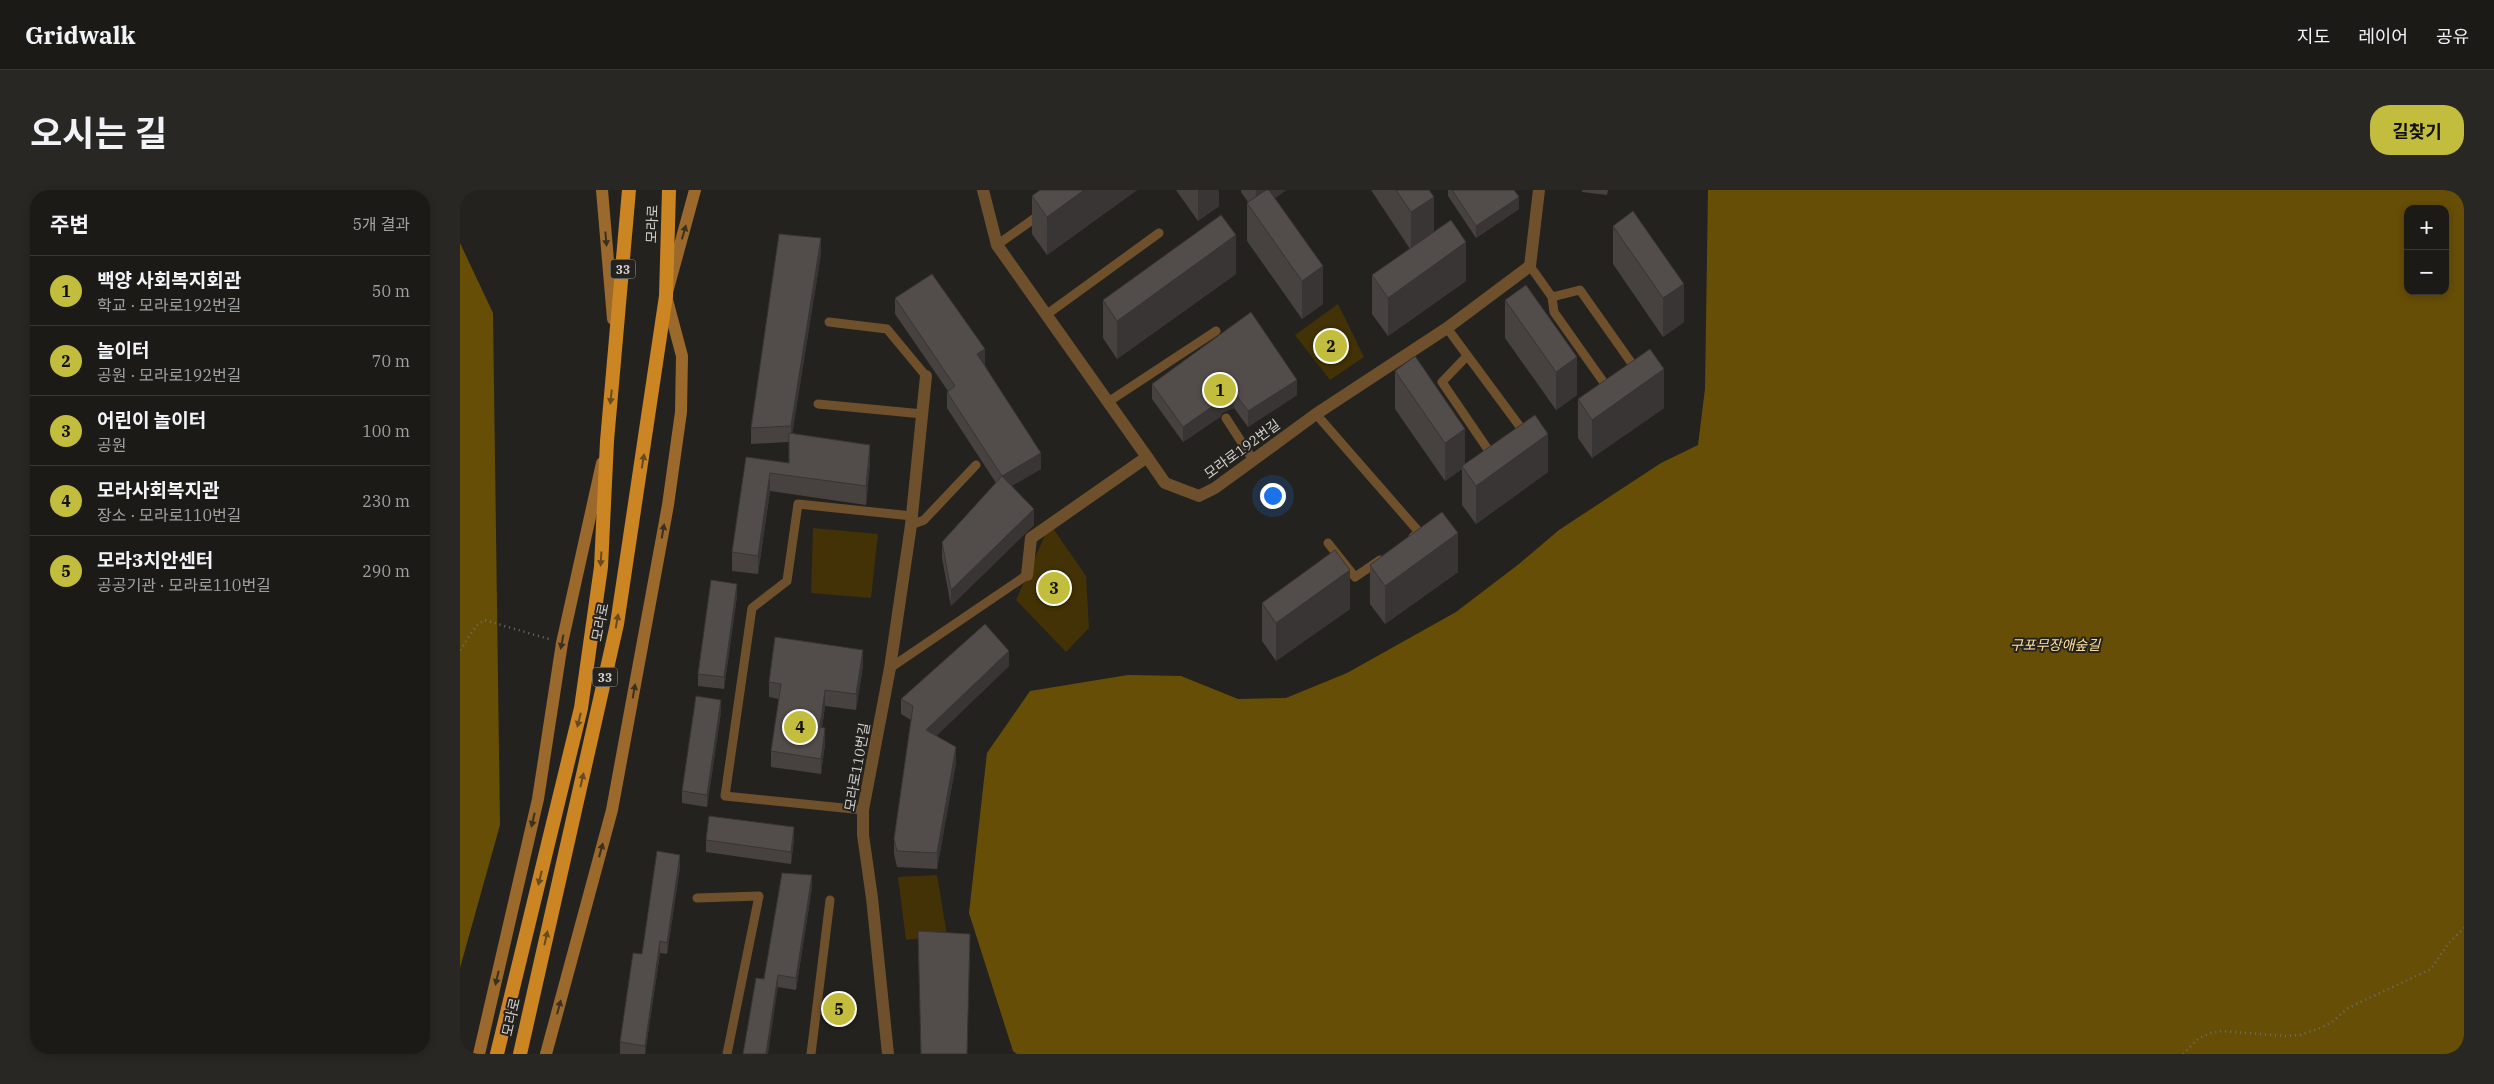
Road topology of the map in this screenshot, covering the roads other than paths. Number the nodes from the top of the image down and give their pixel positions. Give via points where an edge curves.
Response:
1 (602, 190) edge
2 (629, 190) edge
3 (669, 190) edge
4 (695, 190) edge
5 (983, 190) edge
6 (1539, 190) edge
7 (1052, 206) edge
8 (1159, 234) dead end
9 (997, 244) junction
10 (1530, 266) junction
11 (666, 296) junction
12 (1552, 296) junction
13 (1046, 315) junction
14 (829, 322) dead end
15 (1447, 328) junction
16 (1216, 331) dead end
17 (616, 348) junction
18 (1466, 357) junction
19 (926, 376) joint
20 (1108, 402) junction
21 (818, 404) dead end
22 (922, 414) junction
23 (1316, 414) junction
24 (1226, 418) dead end
25 (1516, 438) edge
26 (607, 441) junction
27 (1500, 448) edge
28 (1147, 457) junction
29 (1253, 460) junction
30 (976, 464) dead end
31 (911, 520) junction
32 (1328, 543) dead end
33 (1403, 543) edge
34 (1387, 555) edge
35 (1027, 575) joint
36 (890, 668) junction
37 (863, 810) junction
38 (697, 898) dead end
39 (830, 900) dead end
40 (479, 1054) edge
41 (497, 1054) edge
42 (520, 1054) edge
43 (546, 1054) edge
44 (727, 1054) edge
45 (811, 1054) edge
46 (888, 1054) edge

1 -> 17 main road
2 - 17 highway, 모라로 / 33
3 - 11 highway, 모라로 / 33
11 -> 4 main road
5 - 9 street, 모라로192번길
6 - 10 street
7 - 9 lane
8 - 13 lane
9 - 13 street, 모라로192번길
10 - 12 lane
10 - 15 street, 모라로192번길
42 -> 11 highway, 모라로 / 33 via 617,624
43 -> 11 main road via 612,810 668,505 681,412 682,356
12 - 12 lane via 1580,290 1635,368 1607,387 1554,312
13 - 20 street, 모라로192번길
14 - 19 lane via 887,328
15 - 18 lane
15 - 23 street, 모라로192번길
16 - 20 lane
17 -> 26 highway, 모라로 / 33
18 - 25 lane via 1475,364 1524,432
18 - 27 lane via 1442,382 1492,454
19 - 22 street, 모라로110번길
20 - 28 street, 모라로192번길
21 - 22 lane
22 - 31 street, 모라로110번길
23 - 29 street, 모라로192번길
23 - 33 lane via 1420,532
24 - 29 lane
26 -> 40 main road via 562,643 538,799
26 -> 41 highway, 모라로 / 33 via 601,567 582,708
28 - 29 street, 모라로192번길 via 1165,483 1199,496
28 - 35 street via 1031,538
30 - 31 lane via 924,520
31 - 36 street, 모라로110번길
31 - 37 lane via 798,504 787,581 752,608 725,796
32 - 34 lane via 1355,577
35 - 36 lane
36 - 37 street, 모라로110번길
37 - 46 street, 모라로110번길 via 863,835
38 - 44 lane via 759,896
39 - 45 lane

